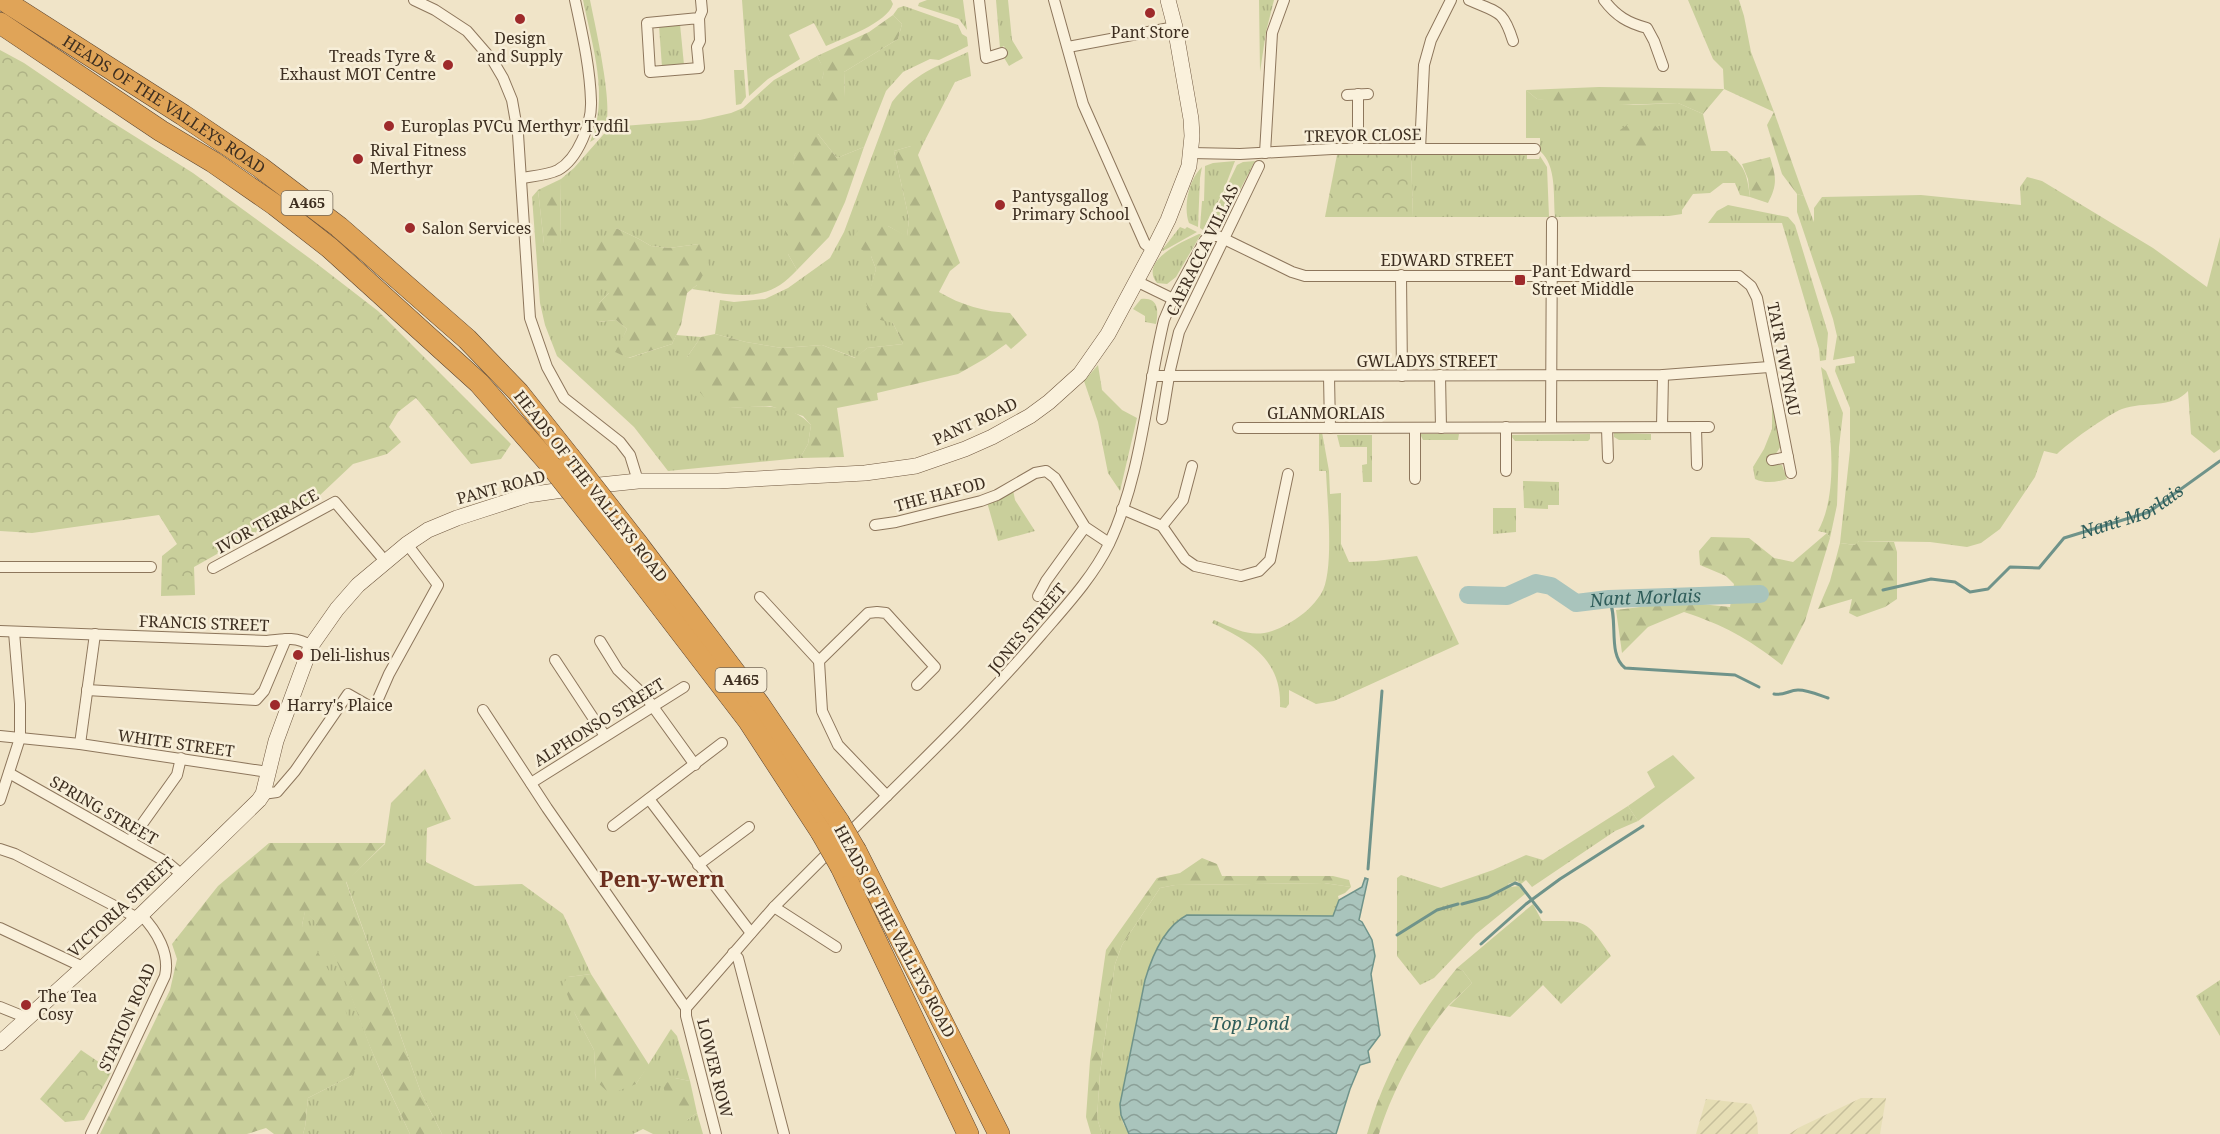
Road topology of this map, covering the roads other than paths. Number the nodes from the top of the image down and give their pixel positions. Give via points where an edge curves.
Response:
1 (3, 0) edge
2 (414, 0) edge
3 (575, 0) edge
4 (701, 0) edge
5 (979, 0) edge
6 (1054, 0) edge
7 (1168, 0) edge
8 (1284, 0) edge
9 (1451, 0) edge
10 (1468, 0) edge
11 (1604, 0) edge
12 (699, 18) junction
13 (0, 23) edge
14 (1175, 27) junction
15 (1513, 41) dead end
16 (1068, 47) junction
17 (1002, 53) dead end
18 (1663, 66) dead end
19 (1358, 95) dead end
20 (1358, 149) junction
21 (1420, 149) junction
22 (1535, 149) dead end
23 (1191, 153) junction
24 (1265, 153) junction
25 (1259, 166) dead end
26 (522, 178) junction
27 (1552, 222) dead end
28 (1223, 238) junction
29 (1153, 250) junction
30 (1551, 274) junction
31 (1700, 274) joint
32 (1401, 275) junction
33 (1136, 281) junction
34 (1173, 299) junction
35 (1769, 367) junction
36 (1440, 375) junction
37 (1551, 375) junction
38 (1663, 375) junction
39 (1152, 376) junction
40 (1168, 376) junction
41 (1329, 376) junction
42 (1402, 376) junction
43 (1162, 419) dead end
44 (1551, 427) junction
45 (1662, 427) junction
46 (1709, 427) dead end
47 (1238, 428) dead end
48 (1330, 428) junction
49 (1441, 428) junction
50 (1506, 428) junction
51 (1607, 428) junction
52 (1696, 428) junction
53 (1415, 429) junction
54 (1788, 457) junction
55 (1608, 458) dead end
56 (1772, 460) dead end
57 (1697, 465) dead end
58 (1193, 466) dead end
59 (1506, 471) dead end
60 (1791, 473) dead end
61 (1288, 474) dead end
62 (1415, 480) dead end
63 (638, 481) junction
64 (1122, 509) junction
65 (875, 525) dead end
66 (1162, 525) junction
67 (1085, 527) junction
68 (1109, 543) junction
69 (407, 544) junction
70 (629, 548) junction
71 (385, 561) junction
72 (0, 567) edge
73 (151, 567) dead end
74 (213, 568) dead end
75 (1038, 596) dead end
76 (760, 597) dead end
77 (0, 632) edge
78 (14, 632) junction
79 (95, 634) junction
80 (286, 639) junction
81 (600, 640) dead end
82 (311, 646) junction
83 (555, 660) dead end
84 (819, 661) junction
85 (917, 685) dead end
86 (684, 687) dead end
87 (87, 690) junction
88 (653, 706) junction
89 (483, 710) dead end
90 (0, 736) edge
91 (605, 736) junction
92 (20, 738) junction
93 (722, 743) dead end
94 (80, 744) junction
95 (181, 758) junction
96 (695, 765) junction
97 (268, 772) junction
98 (9, 773) junction
99 (531, 783) junction
100 (263, 794) junction
101 (887, 796) junction
102 (649, 799) junction
103 (0, 800) edge
104 (614, 826) dead end
105 (749, 827) dead end
106 (830, 827) junction
107 (130, 842) junction
108 (0, 849) edge
109 (698, 865) junction
110 (182, 875) junction
111 (774, 907) junction
112 (138, 917) junction
113 (0, 928) edge
114 (751, 933) junction
115 (836, 947) dead end
116 (733, 953) junction
117 (83, 967) junction
118 (0, 1007) edge
119 (686, 1008) junction
120 (27, 1018) junction
121 (0, 1043) edge
122 (92, 1134) edge
123 (716, 1134) edge
124 (784, 1134) edge
125 (968, 1134) edge
126 (999, 1134) edge

1 - 70 highway, HEADS OF THE VALLEYS ROAD / A465, bridge via 260,167 339,227 467,339 519,393 569,456
2 - 26 street via 467,31 498,69 512,100
3 - 26 street via 592,103 585,134 576,152 561,168
4 - 12 street
5 - 17 street via 986,58
6 - 16 street
7 - 14 street, PANT ROAD
8 - 24 street via 1272,33
9 - 21 street via 1431,40 1424,65
10 - 15 street via 1501,15
11 - 18 street via 1625,21 1647,28
12 - 12 street via 647,23 651,72 699,68
13 - 70 highway, HEADS OF THE VALLEYS ROAD / A465, bridge via 222,168 330,248 479,384
14 - 16 street
14 - 23 street, PANT ROAD via 1191,119
16 - 29 street via 1081,99 1145,244
19 - 20 street
20 - 21 street, TREVOR CLOSE
20 - 24 street, TREVOR CLOSE
21 - 22 street, TREVOR CLOSE
23 - 24 street, TREVOR CLOSE
23 - 29 street, PANT ROAD via 1183,183
25 - 28 street, CAERACCA VILLAS
26 - 63 street via 530,318 547,367 564,398 620,441 630,455
27 - 30 street
28 - 32 street, EDWARD STREET via 1305,276
28 - 34 street, JONES STREET via 1216,235 1205,240
28 - 40 street, CAERACCA VILLAS via 1186,314
29 - 33 street, PANT ROAD
30 - 31 street, EDWARD STREET
30 - 32 street, EDWARD STREET
30 - 37 street
31 - 35 street, TAI'R TWYNAU via 1739,276 1751,286 1757,298
32 - 42 street
33 - 34 street
33 - 63 street, PANT ROAD via 1108,334 1080,374 1030,416 965,449 916,466 866,473
34 - 39 street, JONES STREET via 1164,320
35 - 38 street, GWLADYS STREET
35 - 54 street, TAI'R TWYNAU
36 - 37 street, GWLADYS STREET
36 - 42 street, GWLADYS STREET
36 - 49 street
37 - 38 street, GWLADYS STREET
37 - 44 street
38 - 45 street
39 - 40 street, GWLADYS STREET
39 - 64 street, JONES STREET via 1138,452
40 - 41 street, GWLADYS STREET
40 - 43 street, CAERACCA VILLAS
41 - 42 street, GWLADYS STREET
41 - 48 street
44 - 50 street, GLANMORLAIS
44 - 51 street, GLANMORLAIS
45 - 51 street, GLANMORLAIS
45 - 52 street, GLANMORLAIS
46 - 52 street, GLANMORLAIS
47 - 48 street, GLANMORLAIS
48 - 53 street, GLANMORLAIS
49 - 50 street, GLANMORLAIS
49 - 53 street, GLANMORLAIS
50 - 59 street
51 - 55 street
52 - 57 street
53 - 62 street
54 - 56 street
54 - 60 street, TAI'R TWYNAU
58 - 66 street via 1183,500
61 - 66 street via 1270,560 1251,574 1241,576 1195,567
63 - 69 street, PANT ROAD via 528,495 457,518
64 - 66 street
64 - 68 street, JONES STREET
65 - 67 street, THE HAFOD via 981,501 1046,471 1055,478
67 - 68 street, THE HAFOD
67 - 75 street
68 - 101 street, JONES STREET via 1093,571 997,687
69 - 71 street, PANT ROAD
69 - 100 street via 438,585 375,706 348,694 295,771 277,792
70 - 106 highway, HEADS OF THE VALLEYS ROAD / A465 via 759,704
71 - 74 street, IVOR TERRACE via 335,502
71 - 82 street, PANT ROAD via 351,593
72 - 73 street
76 - 84 street
77 - 78 street, FRANCIS STREET
78 - 79 street, FRANCIS STREET
78 - 92 street
79 - 80 street, FRANCIS STREET
79 - 87 street
80 - 82 street, FRANCIS STREET
80 - 87 street via 264,691 256,700
81 - 88 street via 618,670
82 - 97 street, PANT ROAD
83 - 91 street
84 - 85 street via 868,613 886,613 935,667
84 - 101 street via 822,711 838,745
86 - 88 street, ALPHONSO STREET
87 - 94 street
88 - 91 street, ALPHONSO STREET
88 - 96 street
89 - 99 street
90 - 92 street, WHITE STREET
91 - 99 street, ALPHONSO STREET
92 - 94 street, WHITE STREET
92 - 98 street
93 - 96 street
94 - 95 street, WHITE STREET
95 - 97 street, WHITE STREET
95 - 107 street via 177,775
96 - 102 street
97 - 100 street, PANT ROAD
98 - 103 street
98 - 107 street, SPRING STREET
99 - 119 street
100 - 110 street, VICTORIA STREET
101 - 111 street, JONES STREET
102 - 104 street
102 - 109 street
105 - 109 street
106 - 125 highway, HEADS OF THE VALLEYS ROAD / A465, bridge via 841,867
106 - 126 highway, HEADS OF THE VALLEYS ROAD / A465, bridge via 856,851
107 - 110 street, SPRING STREET
108 - 112 street
109 - 114 street
110 - 112 street, VICTORIA STREET
111 - 114 street, JONES STREET
111 - 115 street
112 - 117 street, VICTORIA STREET
112 - 122 street, STATION ROAD via 165,950 168,964
113 - 117 street
114 - 116 street, JONES STREET
116 - 119 street, JONES STREET
116 - 124 street via 738,958
117 - 120 street, VICTORIA STREET
118 - 120 street
119 - 123 street, LOWER ROW
120 - 121 street, VICTORIA STREET

